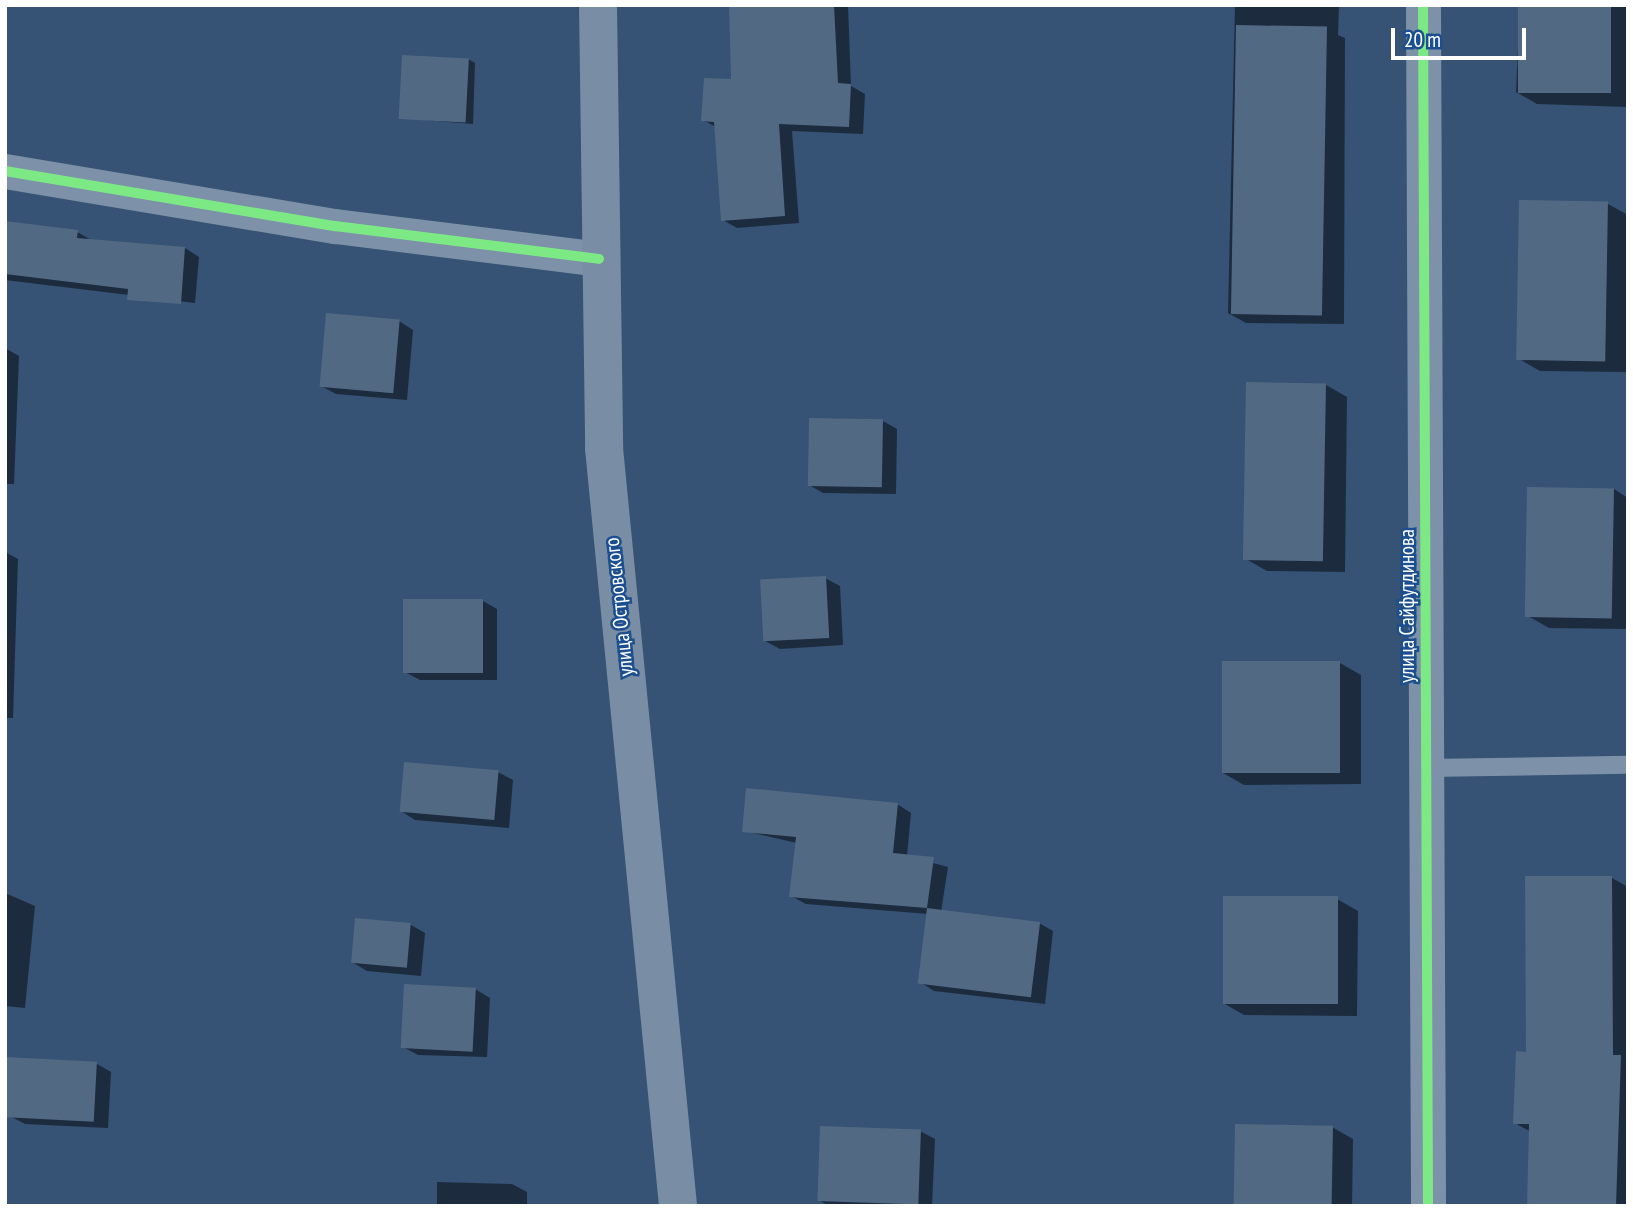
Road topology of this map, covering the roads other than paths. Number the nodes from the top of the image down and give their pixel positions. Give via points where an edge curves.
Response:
1 (598, 5) edge
2 (1423, 5) edge
3 (5, 170) edge
4 (599, 259) junction
5 (1628, 765) edge
6 (1427, 768) junction
7 (678, 1206) edge
8 (1428, 1206) edge

1 - 4 main road, улица Островского
2 - 6 street, улица Сайфутдинова
3 - 4 street via 335,226
4 - 7 main road, улица Островского via 604,448
5 - 6 lane
6 - 8 street, улица Сайфутдинова

